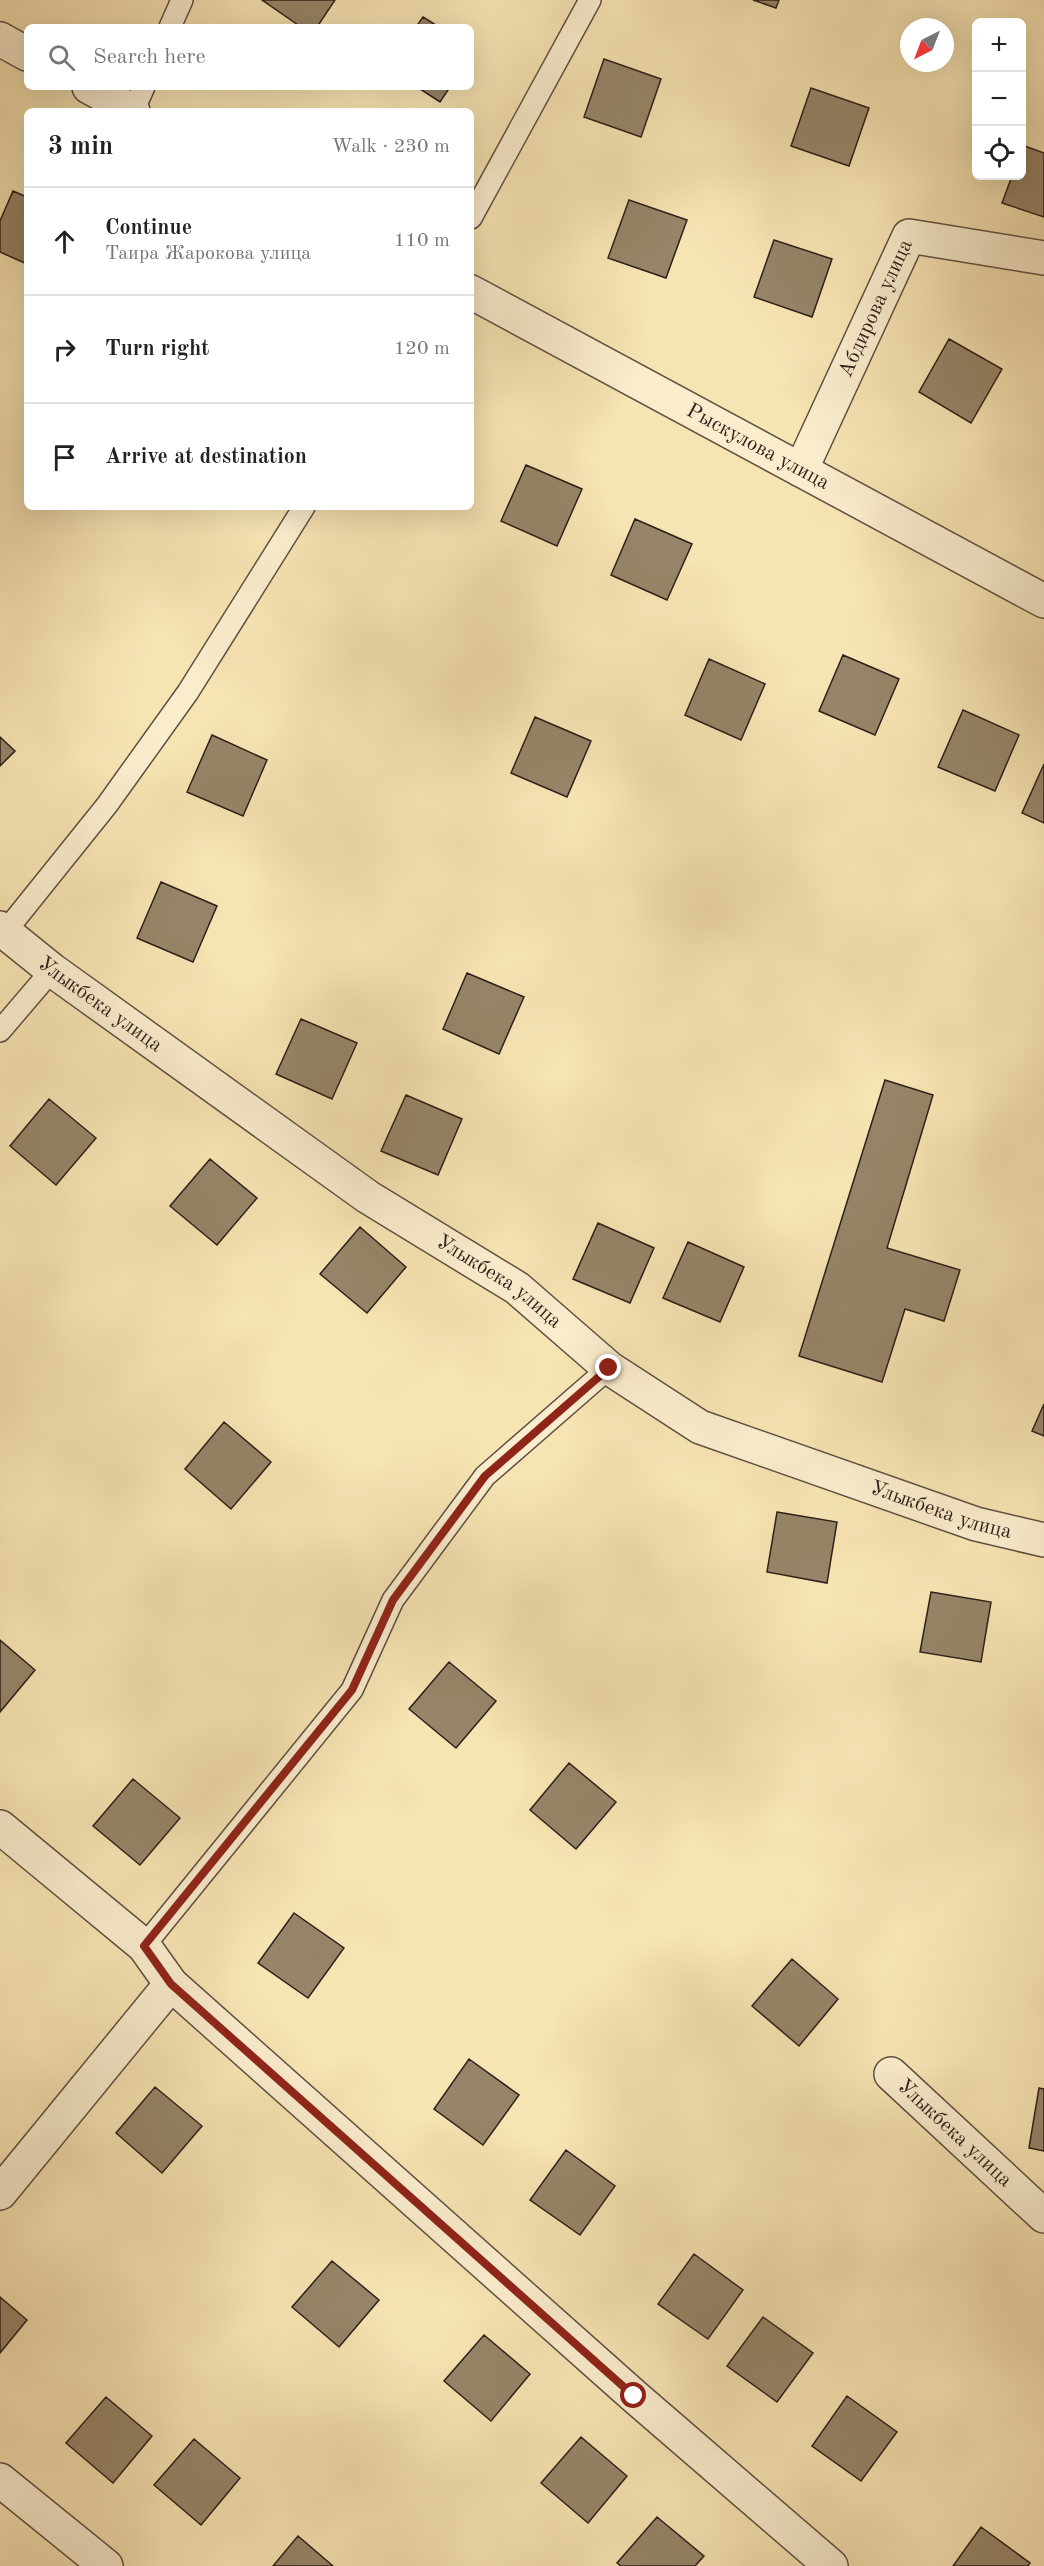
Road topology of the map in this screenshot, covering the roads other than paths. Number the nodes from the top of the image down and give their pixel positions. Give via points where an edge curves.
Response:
1 (182, 0) edge
2 (590, 0) edge
3 (171, 24) edge
4 (0, 39) edge
5 (24, 52) edge
6 (94, 90) edge
7 (143, 90) edge
8 (128, 108) edge
9 (134, 108) edge
10 (474, 213) edge
11 (1044, 258) edge
12 (474, 294) edge
13 (801, 470) junction
14 (302, 510) edge
15 (1044, 601) edge
16 (2, 930) edge
17 (52, 970) junction
18 (0, 1031) edge
19 (609, 1368) junction
20 (1044, 1540) edge
21 (0, 1827) edge
22 (144, 1946) junction
23 (171, 1984) junction
24 (891, 2074) dead end
25 (0, 2193) edge
26 (1044, 2216) edge
27 (0, 2480) edge
28 (106, 2566) edge
29 (831, 2566) edge

1 - 3 lane
2 - 10 lane
4 - 5 street
6 - 8 street
7 - 9 lane
11 - 13 street, Абдирова улица via 909,236
12 - 13 street, Рыскулова улица
13 - 15 street, Рыскулова улица
14 - 16 lane via 188,692 107,806
16 - 17 street, Улыкбека улица
17 - 18 lane
17 - 19 street, Улыкбека улица via 368,1197 517,1288
19 - 20 street, Улыкбека улица via 700,1427 976,1524
19 - 22 lane via 485,1476 393,1600 352,1690
21 - 22 street
22 - 23 street
23 - 25 street
23 - 29 street
24 - 26 street, Улыкбека улица
27 - 28 street

